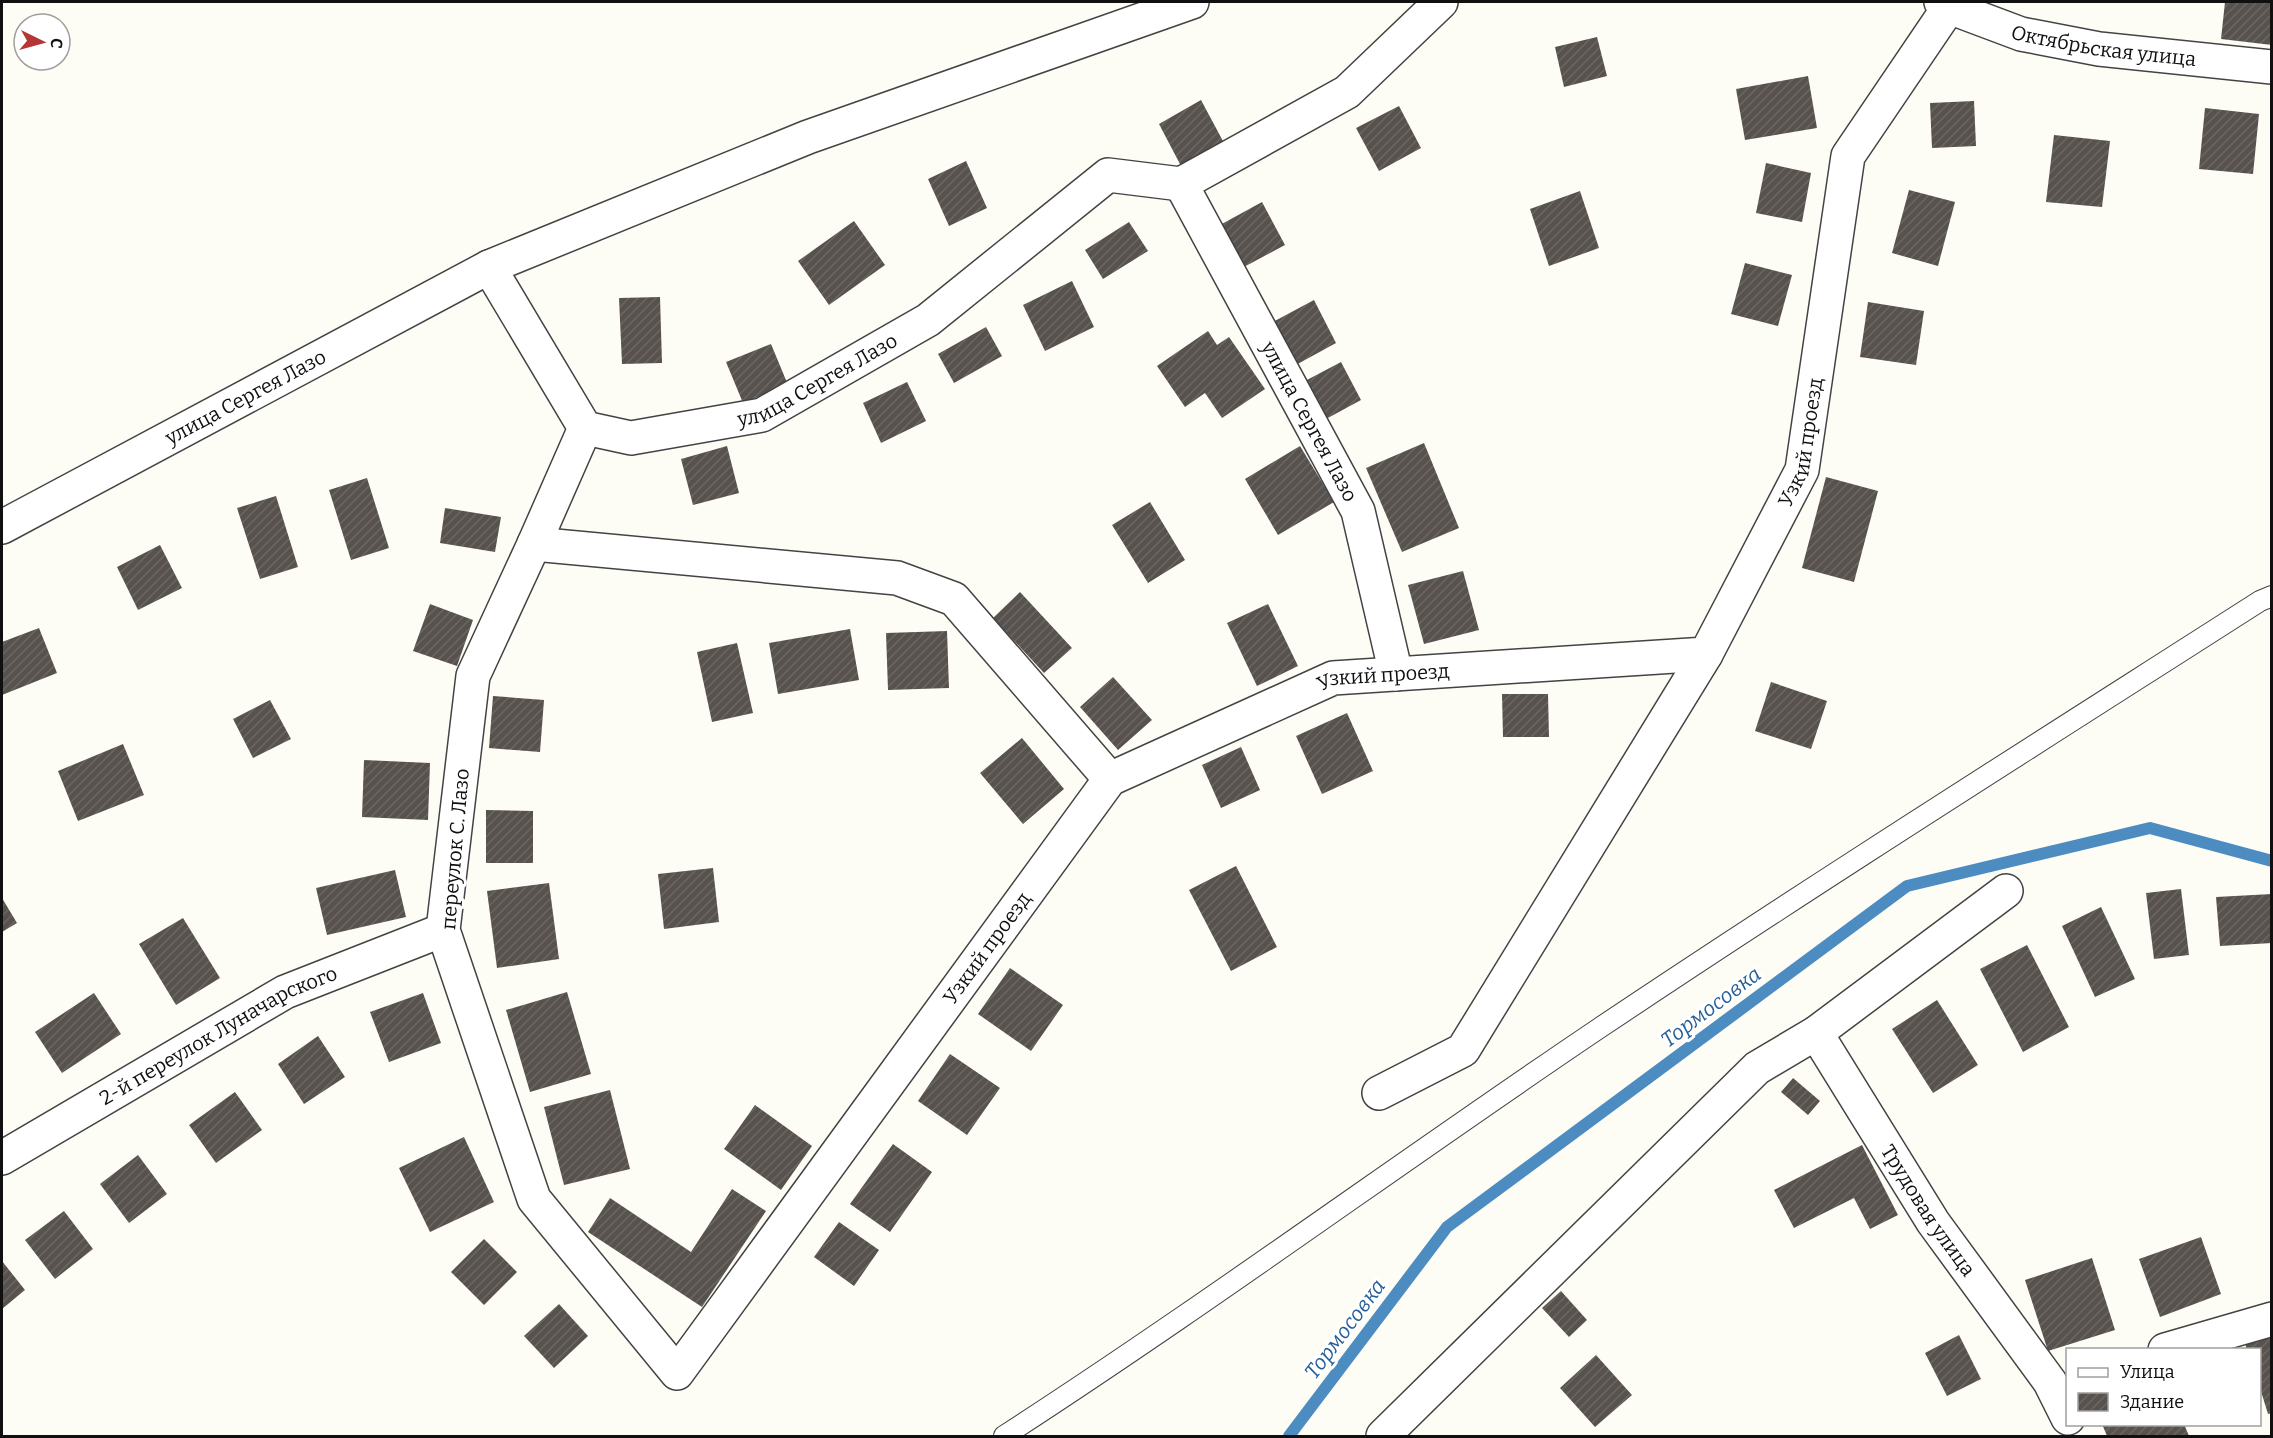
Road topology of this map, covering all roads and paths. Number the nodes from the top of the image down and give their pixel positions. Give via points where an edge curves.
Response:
1 (1192, 2) edge
2 (1441, 2) edge
3 (1945, 4) edge
4 (2271, 67) edge
5 (1181, 184) junction
6 (489, 267) junction
7 (585, 428) junction
8 (2, 527) edge
9 (534, 544) junction
10 (2271, 596) edge
11 (1706, 654) junction
12 (1396, 674) junction
13 (1110, 779) junction
14 (2006, 891) dead end
15 (444, 930) junction
16 (1816, 1033) junction
17 (1379, 1093) dead end
18 (2, 1158) edge
19 (2271, 1319) edge
20 (2171, 1348) edge
21 (677, 1373) joint
22 (2059, 1379) edge
23 (2066, 1413) edge
24 (1004, 1437) edge
25 (1383, 1437) edge

1 - 6 street, улица Сергея Лазо via 808,136
2 - 5 street via 1347,92
3 - 4 street, Октябрьская улица via 2021,34 2088,47
3 - 11 street, Узкий проезд via 1848,156 1802,470
5 - 7 street, улица Сергея Лазо via 1108,175 928,320 762,415 631,438
5 - 12 street, улица Сергея Лазо via 1358,512
6 - 7 street
6 - 8 street, улица Сергея Лазо
7 - 9 street, переулок С. Лазо
9 - 13 street via 897,578 954,599
9 - 15 street, переулок С. Лазо via 473,676
10 - 24 lane via 1598,1029
11 - 12 street, Узкий проезд
11 - 17 street via 1463,1050
12 - 13 street, Узкий проезд via 1333,678
13 - 21 street, Узкий проезд
14 - 16 street
15 - 18 street, 2-й переулок Луначарского via 285,992
15 - 21 street, переулок С. Лазо via 534,1199
16 - 22 street, Трудовая улица via 1933,1221
16 - 25 street via 1757,1068
19 - 20 street
22 - 23 street, Трудовая улица

